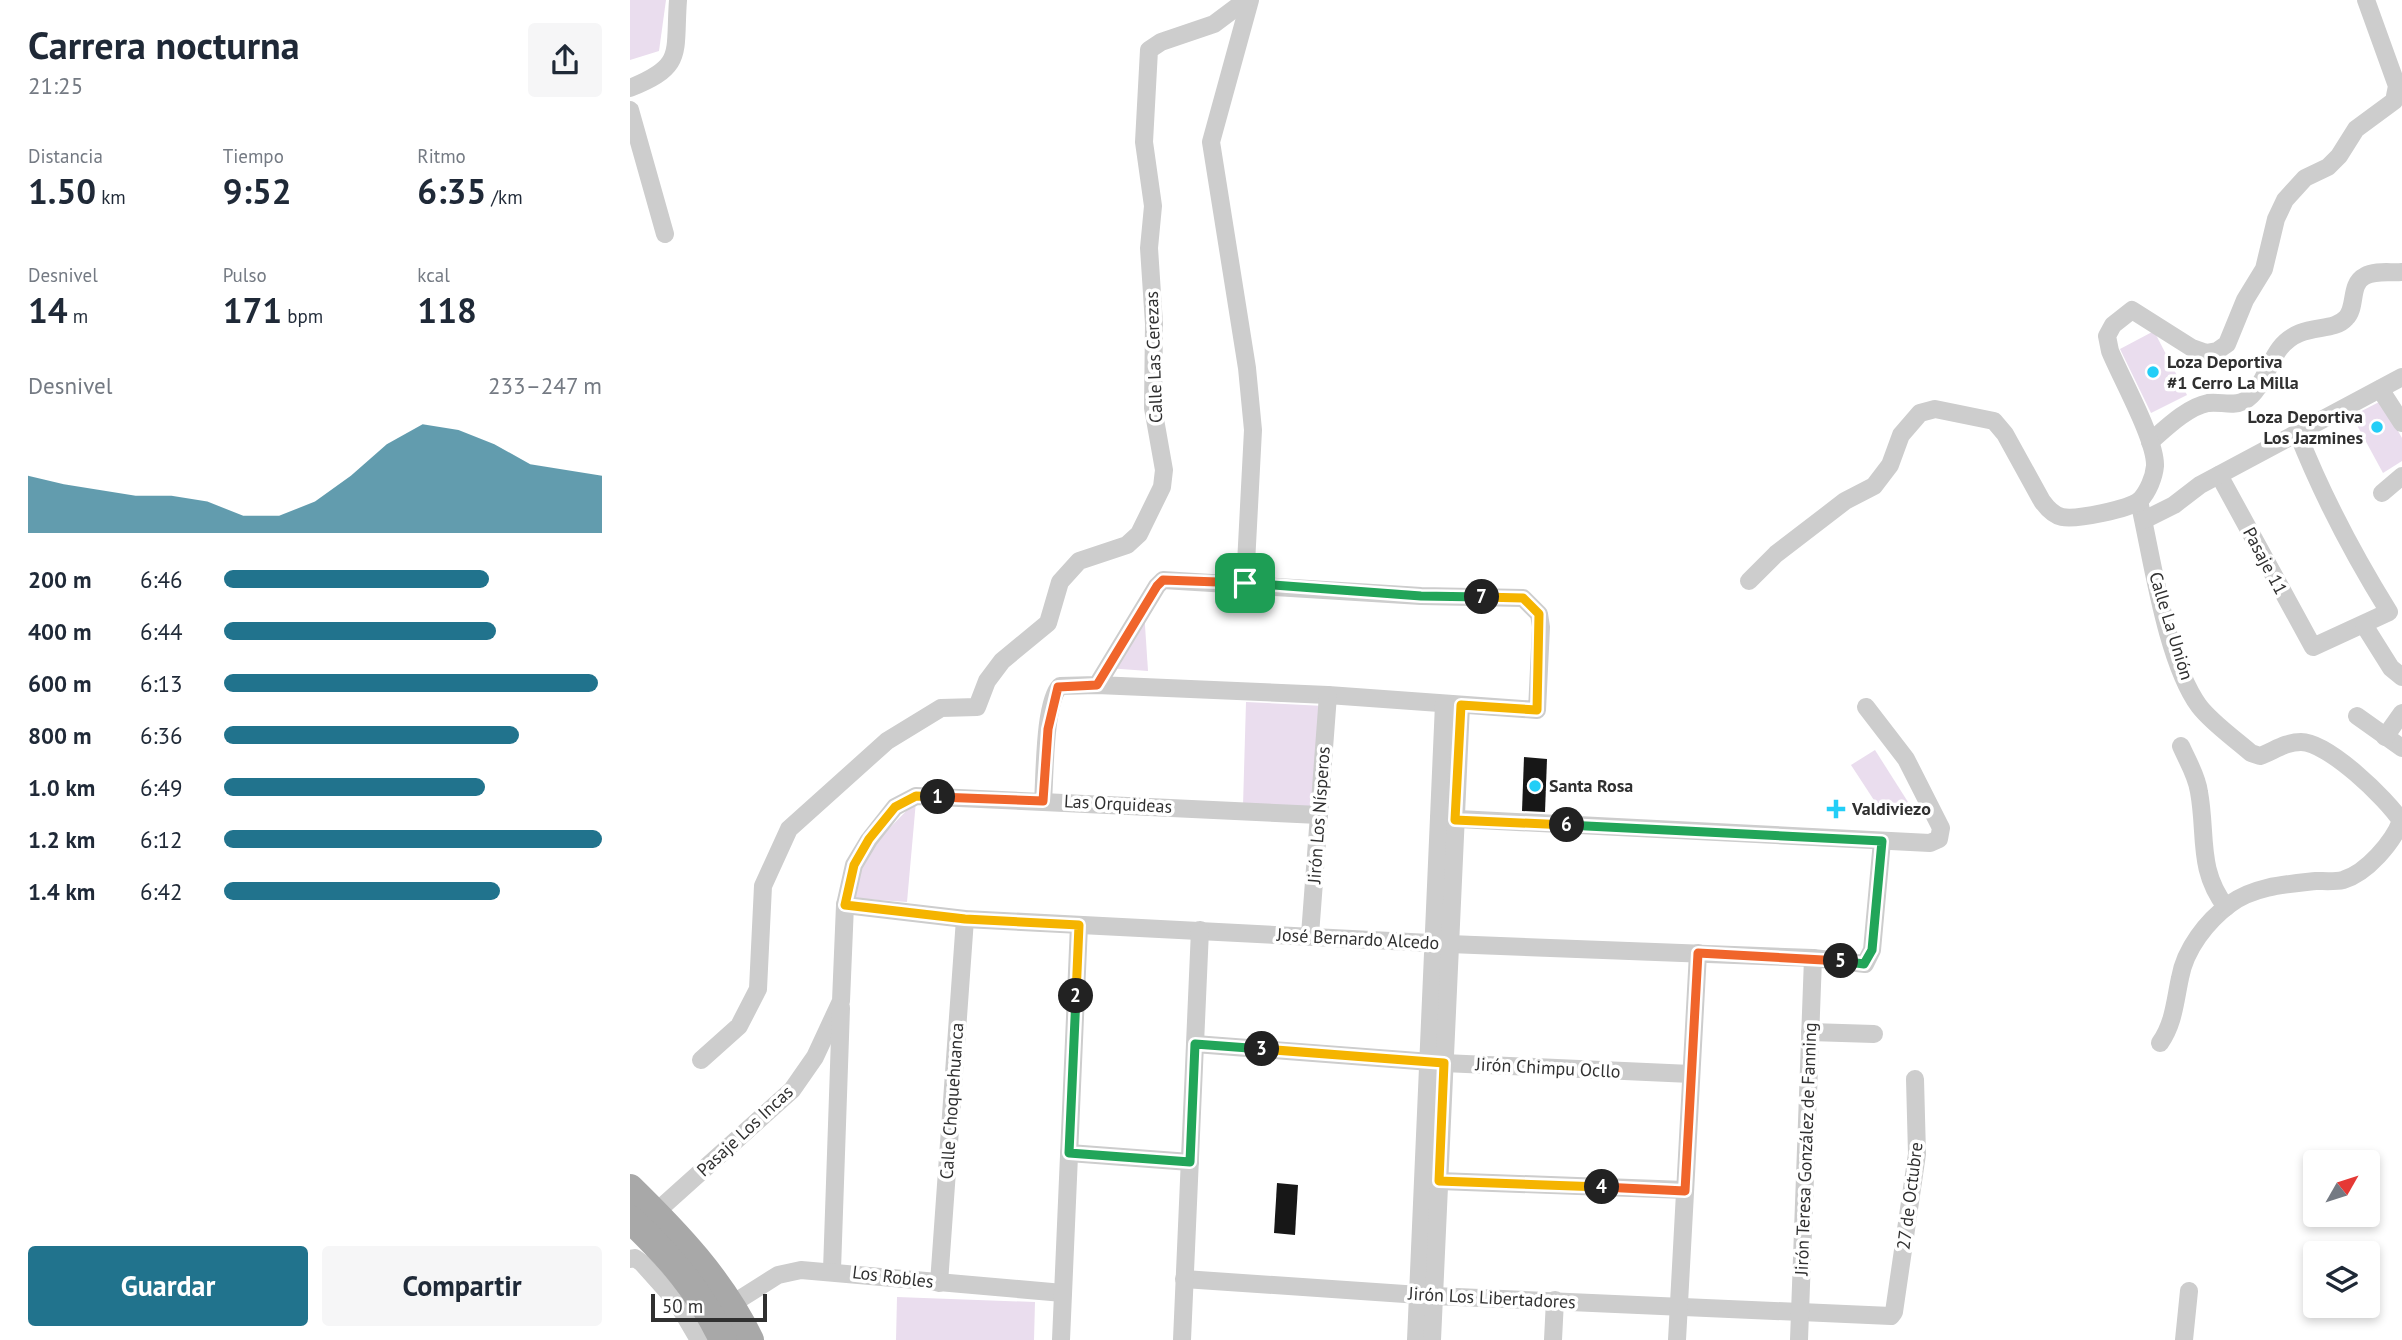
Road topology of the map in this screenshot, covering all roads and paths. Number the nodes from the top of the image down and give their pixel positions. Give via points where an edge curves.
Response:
1 (678, 0) edge
2 (1248, 0) edge
3 (2366, 0) edge
4 (630, 88) edge
5 (630, 110) edge
6 (665, 234) dead end
7 (2402, 272) edge
8 (2402, 377) edge
9 (2380, 389) junction
10 (2402, 423) edge
11 (2298, 434) junction
12 (2150, 442) junction
13 (2219, 475) junction
14 (2402, 476) edge
15 (2382, 493) dead end
16 (2139, 501) junction
17 (2144, 520) junction
18 (1749, 581) dead end
19 (1245, 583) junction
20 (2364, 625) junction
21 (2402, 677) edge
22 (1097, 685) junction
23 (1328, 695) junction
24 (1452, 704) junction
25 (1866, 707) dead end
26 (2402, 713) edge
27 (2357, 716) dead end
28 (2385, 737) junction
29 (2181, 746) dead end
30 (2402, 748) edge
31 (916, 796) joint
32 (1043, 801) junction
33 (1319, 815) junction
34 (1447, 819) junction
35 (2402, 820) edge
36 (1882, 841) junction
37 (845, 905) junction
38 (2226, 906) junction
39 (965, 919) junction
40 (1079, 925) junction
41 (1200, 930) junction
42 (1310, 935) junction
43 (1441, 944) junction
44 (1698, 953) junction
45 (1813, 958) junction
46 (841, 1001) junction
47 (1810, 1032) junction
48 (1874, 1034) dead end
49 (2160, 1043) dead end
50 (1195, 1044) junction
51 (701, 1060) dead end
52 (1436, 1062) junction
53 (1691, 1074) junction
54 (1915, 1079) dead end
55 (1069, 1153) junction
56 (1190, 1162) junction
57 (1439, 1181) junction
58 (630, 1188) edge
59 (1685, 1191) junction
60 (642, 1216) edge
61 (630, 1259) edge
62 (832, 1270) junction
63 (1184, 1279) junction
64 (939, 1283) junction
65 (2189, 1291) dead end
66 (1063, 1293) junction
67 (1426, 1295) junction
68 (1555, 1300) junction
69 (732, 1304) junction
70 (1679, 1307) junction
71 (1894, 1312) joint
72 (1800, 1314) junction
73 (699, 1340) edge
74 (723, 1340) edge
75 (750, 1340) edge
76 (1061, 1340) edge
77 (1182, 1340) edge
78 (1416, 1340) edge
79 (1432, 1340) edge
80 (1553, 1340) edge
81 (1677, 1340) edge
82 (1799, 1340) edge
83 (2184, 1340) edge

1 - 4 street via 669,68
2 - 19 street via 1212,142 1253,430
2 - 51 street, Calle Las Cerezas via 1214,24 1149,50 1144,142 1153,197 1149,247 1153,408 1163,487 1139,534 1127,545 1079,561 1060,582 1048,623 1002,661 987,681 977,707 941,708 887,741 789,829 763,886 758,989 739,1026
3 - 12 street via 2397,86 2394,101 2356,129 2328,167 2305,178 2284,200 2264,270 2245,300 2227,344 2206,353 2192,348 2132,310 2113,324 2107,336
5 - 6 street
7 - 12 street via 2365,276 2355,290 2347,318 2292,336 2246,400 2196,408
8 - 9 street
9 - 10 street
9 - 11 street
11 - 13 street
11 - 20 street via 2361,569 2389,612
12 - 16 street via 2155,466
13 - 17 street
13 - 20 street, Pasaje 11 via 2314,647
14 - 15 street
16 - 17 street, Calle La Unión
16 - 18 street via 2074,518 2061,517 2042,501 1994,421 1936,408 1920,413 1901,435 1890,465 1874,486 1845,501
17 - 35 street, Calle La Unión via 2168,627 2199,705 2251,753 2260,756 2286,744 2304,742 2326,752 2388,801
19 - 22 street via 1163,580
19 - 24 street via 1523,598 1539,614 1541,627 1537,710
20 - 21 street via 2391,668
22 - 23 street
22 - 32 street via 1060,686 1054,694
23 - 24 street
23 - 33 street, Jirón Los Nísperos
24 - 34 street
25 - 36 street via 1906,759 1941,828 1938,839 1930,843
26 - 28 street
27 - 28 street
28 - 30 street
29 - 38 street via 2199,789 2202,856 2211,888
31 - 32 street, Las Orquideas
31 - 37 street, Pasaje Los Incas via 895,807 869,839 854,865
32 - 33 street, Las Orquideas
33 - 42 street, Jirón Los Nísperos
34 - 36 street
34 - 43 street
35 - 38 street, Calle La Unión via 2396,834 2365,867 2343,880 2284,885 2257,891
36 - 45 street, José Bernardo Alcedo via 1869,959 1864,964
37 - 39 street, José Bernardo Alcedo
37 - 46 street, Pasaje Los Incas
38 - 49 street, Calle La Unión via 2186,955 2169,1027
39 - 40 street, José Bernardo Alcedo
39 - 64 street, Calle Choquehuanca
40 - 41 street, José Bernardo Alcedo
40 - 55 street
41 - 42 street, José Bernardo Alcedo
41 - 50 street
42 - 43 street, José Bernardo Alcedo
43 - 44 street, José Bernardo Alcedo
43 - 52 street
44 - 45 street, José Bernardo Alcedo
44 - 53 street
45 - 47 street, Jirón Teresa González de Fanning
46 - 60 street, Pasaje Los Incas via 815,1056 792,1090
46 - 62 street, Pasaje Los Incas
47 - 48 street
47 - 72 street, Jirón Teresa González de Fanning
50 - 52 street, Jirón Chimpu Ocllo
50 - 56 street
52 - 53 street, Jirón Chimpu Ocllo
52 - 57 street
52 - 67 street
53 - 59 street
54 - 71 street, 27 de Octubre via 1917,1154
55 - 56 street
55 - 66 street
56 - 63 street
57 - 59 street
57 - 67 street
58 - 60 main road
59 - 70 street
60 - 69 main road via 699,1260
60 - 74 main road via 708,1307
61 - 73 street via 642,1262 667,1291
62 - 64 street, Los Robles
62 - 69 street, Los Robles via 778,1275
63 - 67 street, Jirón Los Libertadores
63 - 77 street
64 - 66 street, Los Robles
65 - 83 street
66 - 76 street
67 - 68 street, Jirón Los Libertadores
67 - 78 street
67 - 79 street
68 - 70 street, Jirón Los Libertadores
68 - 80 street
69 - 75 main road
70 - 72 street, Jirón Los Libertadores
70 - 81 street
71 - 72 street, Jirón Los Libertadores via 1885,1316
72 - 82 street, Jirón Teresa González de Fanning

